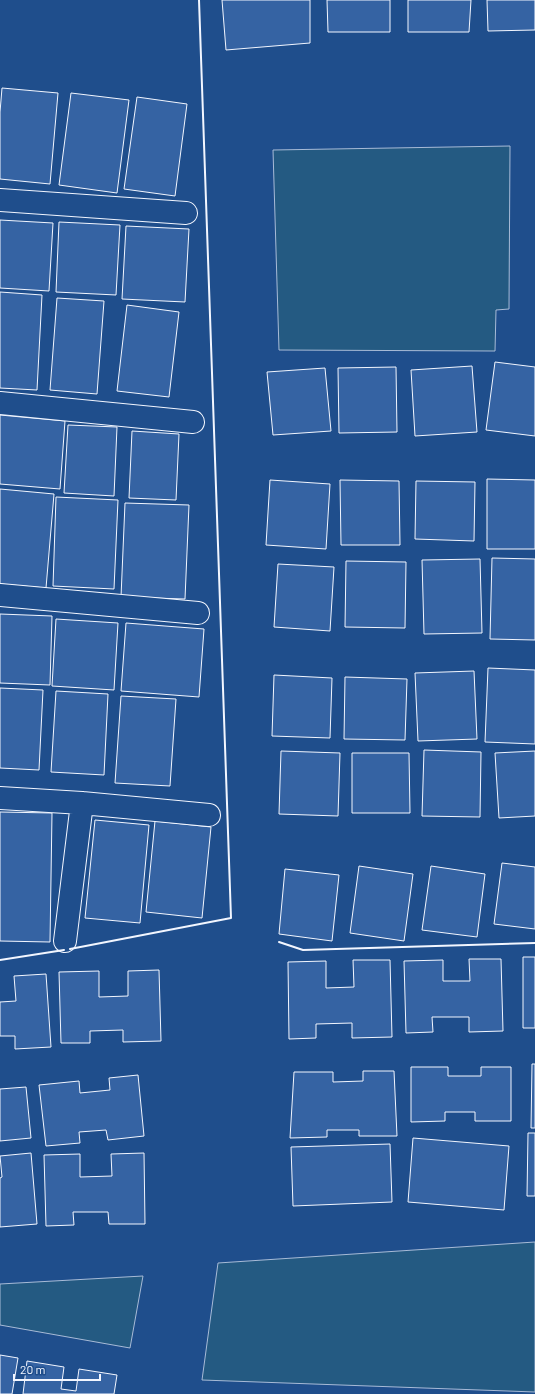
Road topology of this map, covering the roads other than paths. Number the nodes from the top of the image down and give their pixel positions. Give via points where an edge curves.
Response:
1 (0, 200) edge
2 (186, 214) dead end
3 (0, 403) edge
4 (193, 422) dead end
5 (0, 595) edge
6 (198, 613) dead end
7 (0, 798) edge
8 (82, 803) junction
9 (209, 815) dead end
10 (65, 941) dead end

1 - 2 street
3 - 4 street
5 - 6 street
7 - 8 street
8 - 9 street
8 - 10 street

